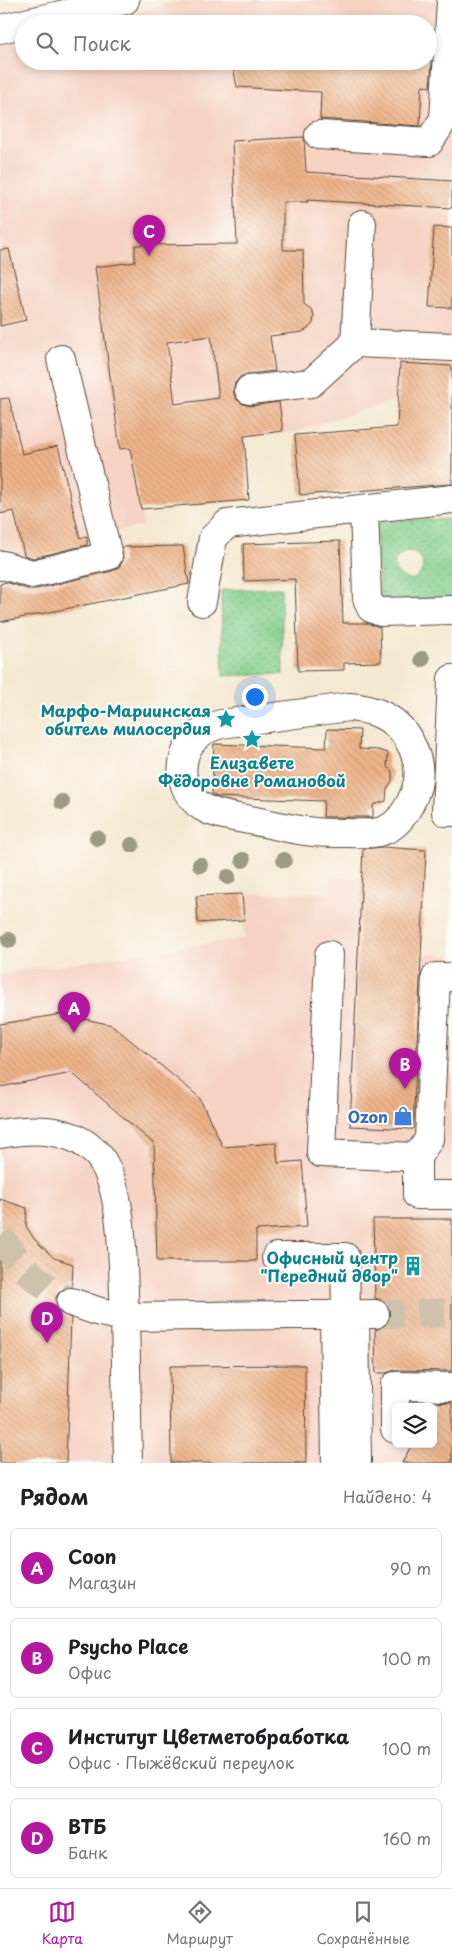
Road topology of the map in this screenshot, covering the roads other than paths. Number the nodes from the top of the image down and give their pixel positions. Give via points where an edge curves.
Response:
1 (125, 0) edge
2 (451, 0) edge
3 (60, 15) edge
4 (15, 26) edge
5 (0, 29) edge
6 (319, 135) dead end
7 (362, 224) dead end
8 (355, 343) junction
9 (452, 347) edge
10 (61, 359) dead end
11 (249, 390) dead end
12 (452, 499) edge
13 (364, 509) junction
14 (0, 566) edge
15 (202, 602) dead end
16 (452, 610) edge
17 (452, 679) edge
18 (418, 771) junction
19 (447, 772) junction
20 (410, 804) junction
21 (449, 812) edge
22 (329, 955) dead end
23 (452, 977) edge
24 (0, 1134) edge
25 (417, 1157) junction
26 (452, 1195) edge
27 (276, 1258) dead end
28 (72, 1302) tunnel mouth
29 (352, 1314) junction
30 (125, 1316) junction
31 (452, 1386) edge
32 (395, 1403) edge
33 (128, 1463) edge
34 (336, 1463) edge
35 (357, 1463) edge

1 - 3 street
2 - 6 street via 444,119 430,142
4 - 5 street
7 - 8 street
8 - 9 street
8 - 11 street via 311,383
10 - 14 street via 108,556 32,574
12 - 13 street
13 - 15 street via 227,524 213,538
13 - 16 street via 367,598 371,608 381,612
17 - 19 street
18 - 19 street
18 - 20 street
18 - 20 street via 408,738 397,725 367,709 349,708 207,728 187,748 182,762 186,790 206,810 313,832 373,834 387,829
19 - 21 street
20 - 21 street
22 - 25 street via 321,1153
23 - 25 street via 436,977 430,1139
24 - 30 street via 51,1131 77,1138 99,1155 112,1181 119,1218
25 - 26 street via 417,1195
27 - 29 street via 345,1257
28 - 30 street via 100,1312
29 - 30 street
29 - 34 street
29 - 35 street
30 - 33 street
31 - 32 street via 395,1386

